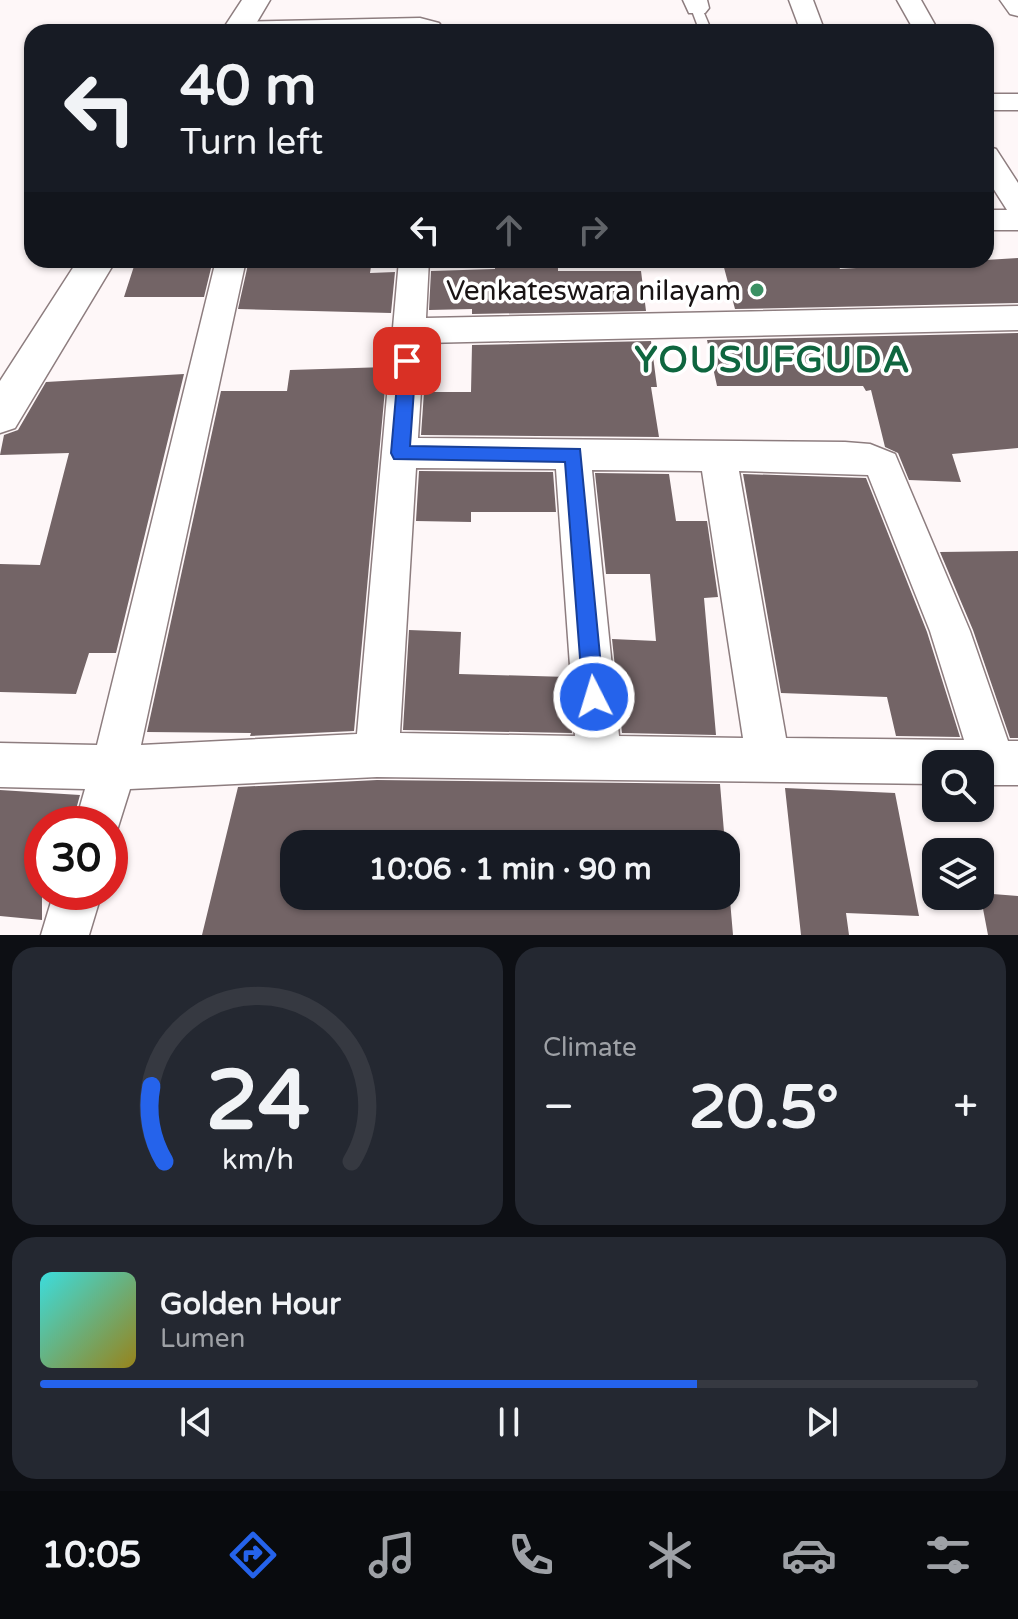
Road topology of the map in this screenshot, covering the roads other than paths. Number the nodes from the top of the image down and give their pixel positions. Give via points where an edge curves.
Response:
1 (256, 0) edge
2 (801, 0) edge
3 (909, 0) edge
4 (1012, 0) edge
5 (696, 4) edge
6 (1018, 9) edge
7 (232, 23) edge
8 (703, 24) edge
9 (810, 24) edge
10 (922, 24) edge
11 (994, 102) edge
12 (1018, 102) edge
13 (994, 168) edge
14 (1018, 205) edge
15 (994, 220) edge
16 (1018, 220) edge
17 (68, 268) edge
18 (92, 268) edge
19 (229, 268) edge
20 (413, 268) edge
21 (1018, 318) edge
22 (409, 331) junction
23 (0, 375) edge
24 (0, 416) edge
25 (400, 453) junction
26 (573, 454) junction
27 (718, 456) junction
28 (377, 755) junction
29 (599, 758) junction
30 (768, 760) junction
31 (1006, 762) edge
32 (0, 765) edge
33 (114, 768) junction
34 (103, 806) edge
35 (73, 910) edge
36 (65, 935) edge

1 - 7 street
2 - 9 street
3 - 10 street
4 - 6 street
5 - 8 lane
11 - 12 street
13 - 14 street
15 - 16 street
17 - 23 street
18 - 24 street
19 - 33 street
20 - 22 street
21 - 22 street
22 - 25 street
25 - 26 street
25 - 28 street
26 - 27 street
26 - 29 street
27 - 30 street
27 - 31 street via 845,457 882,465
28 - 29 street
28 - 33 street
29 - 30 street
30 - 31 street
32 - 33 street
33 - 34 street
35 - 36 street

